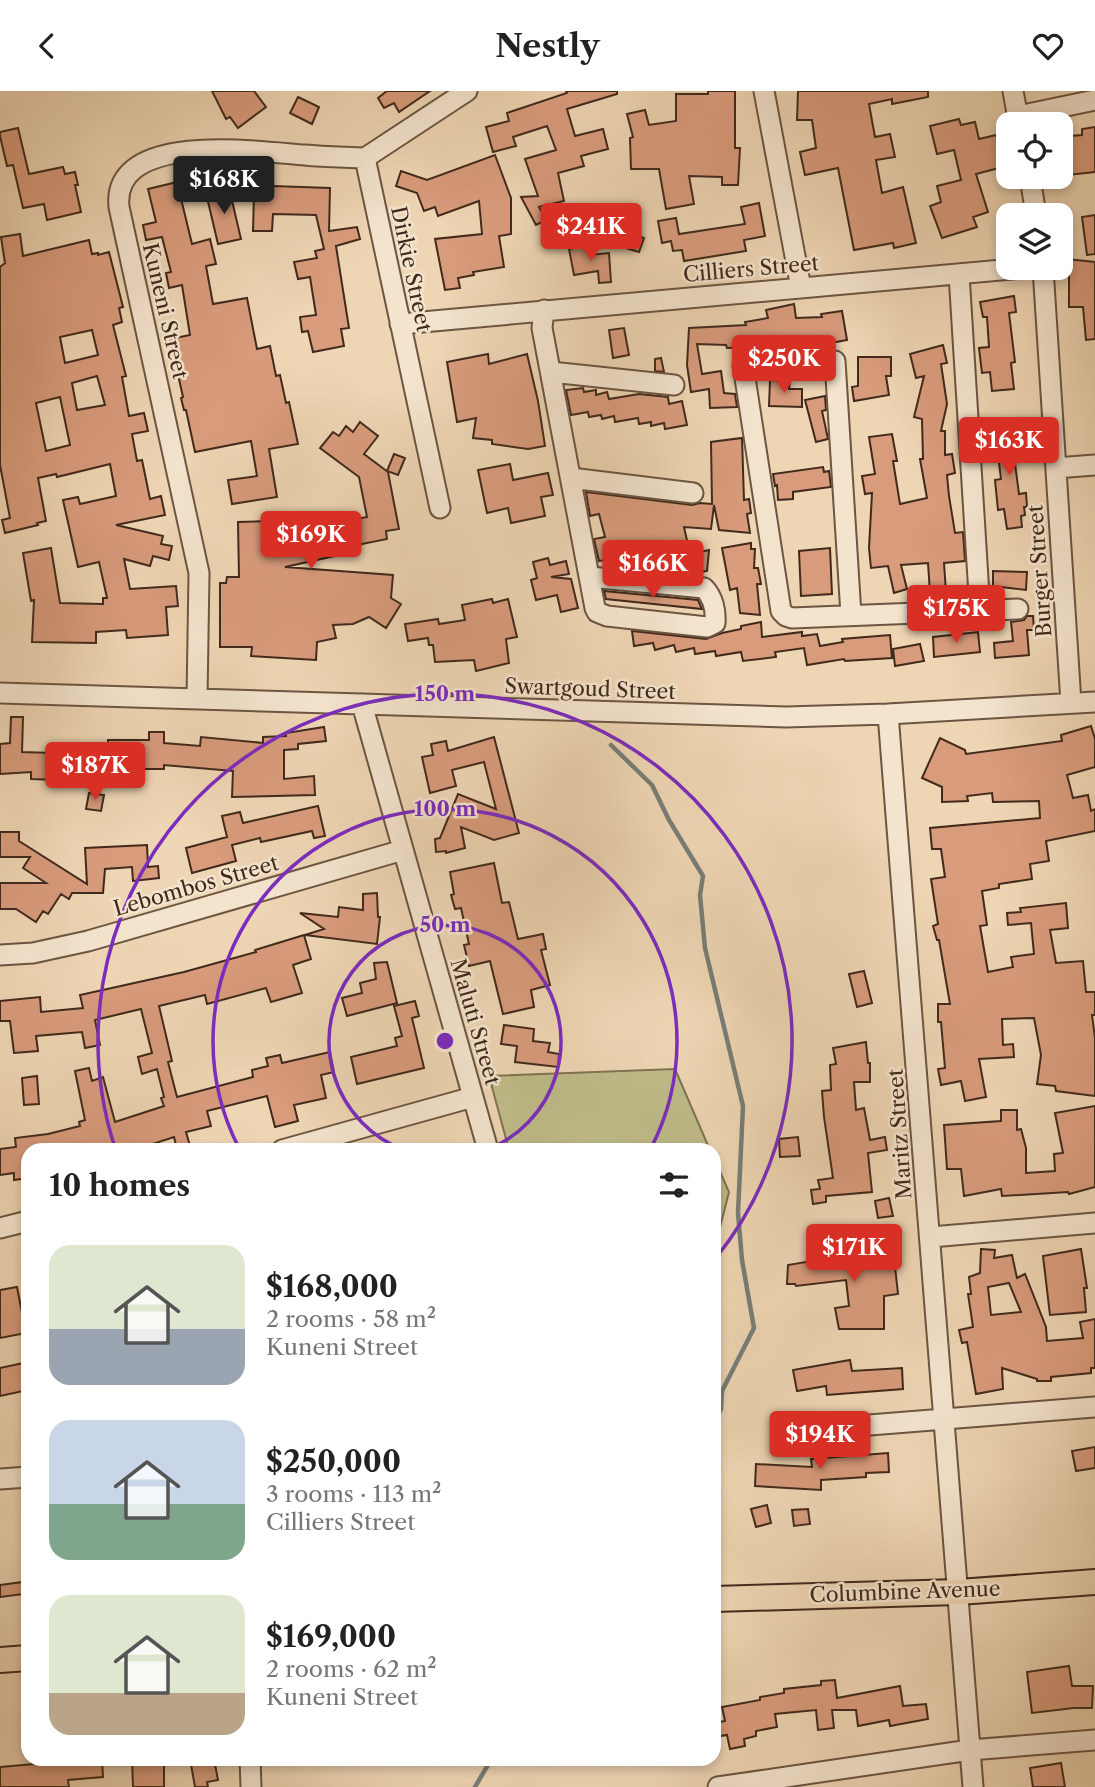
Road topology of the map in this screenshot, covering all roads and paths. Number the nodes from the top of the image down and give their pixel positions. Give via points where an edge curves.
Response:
1 (467, 91) edge
2 (764, 91) edge
3 (1013, 91) edge
4 (1095, 100) edge
5 (1017, 112) edge
6 (1049, 112) edge
7 (365, 158) junction
8 (996, 271) edge
9 (959, 274) junction
10 (1044, 280) edge
11 (801, 288) junction
12 (544, 310) junction
13 (400, 324) junction
14 (551, 372) junction
15 (674, 385) dead end
16 (1095, 465) edge
17 (1056, 468) junction
18 (571, 478) junction
19 (693, 493) dead end
20 (440, 508) dead end
21 (590, 577) junction
22 (1018, 609) dead end
23 (980, 611) junction
24 (851, 615) junction
25 (0, 693) edge
26 (197, 699) junction
27 (1095, 702) edge
28 (1071, 703) junction
29 (362, 704) junction
30 (888, 715) junction
31 (403, 850) junction
32 (0, 955) edge
33 (473, 1097) junction
34 (307, 1143) edge
35 (486, 1143) edge
36 (21, 1222) edge
37 (1095, 1223) edge
38 (0, 1228) edge
39 (931, 1237) junction
40 (1095, 1407) edge
41 (945, 1419) junction
42 (782, 1432) dead end
43 (21, 1478) edge
44 (0, 1479) edge
45 (1095, 1582) edge
46 (960, 1592) junction
47 (721, 1599) edge
48 (21, 1658) edge
49 (0, 1660) edge
50 (1095, 1740) edge
51 (971, 1750) junction
52 (250, 1766) edge
53 (251, 1787) edge
54 (718, 1787) edge
55 (973, 1787) edge

1 - 7 street
2 - 11 street
3 - 5 street
4 - 6 street
7 - 13 street, Dirkie Street
7 - 26 street, Kuneni Street via 210,149 151,160 120,185 119,207 199,573
8 - 9 street, Cilliers Street
9 - 11 street, Cilliers Street
9 - 23 street
10 - 17 street, Burger Street
11 - 12 street, Cilliers Street
12 - 13 street, Cilliers Street
12 - 14 street via 542,328
13 - 20 street, Dirkie Street
14 - 15 street
14 - 18 street
16 - 17 street
17 - 28 street, Burger Street
18 - 19 street
18 - 21 street
21 - 21 street via 595,608 601,614 707,627 715,623 713,603 704,588
22 - 23 street
23 - 24 street
24 - 24 street via 835,361 743,365 782,611 792,618
25 - 26 street, Swartgoud Street
26 - 29 street, Swartgoud Street
27 - 28 street, Swartgoud Street
28 - 30 street, Swartgoud Street
29 - 30 street, Swartgoud Street via 677,715
29 - 31 street, Maluti Street
30 - 39 street, Maritz Street
31 - 32 street, Lebombos Street via 88,941
31 - 33 street, Maluti Street
33 - 34 street
33 - 35 street, Maluti Street
36 - 38 street
37 - 39 street
39 - 41 street, Maritz Street
40 - 41 street
41 - 42 street
41 - 46 street, Maritz Street
43 - 44 street
45 - 46 main road, Columbine Avenue
46 - 47 main road, Columbine Avenue
46 - 51 street, Maritz Street
48 - 49 main road
50 - 51 street
51 - 54 street
51 - 55 street, Maritz Street
52 - 53 street

